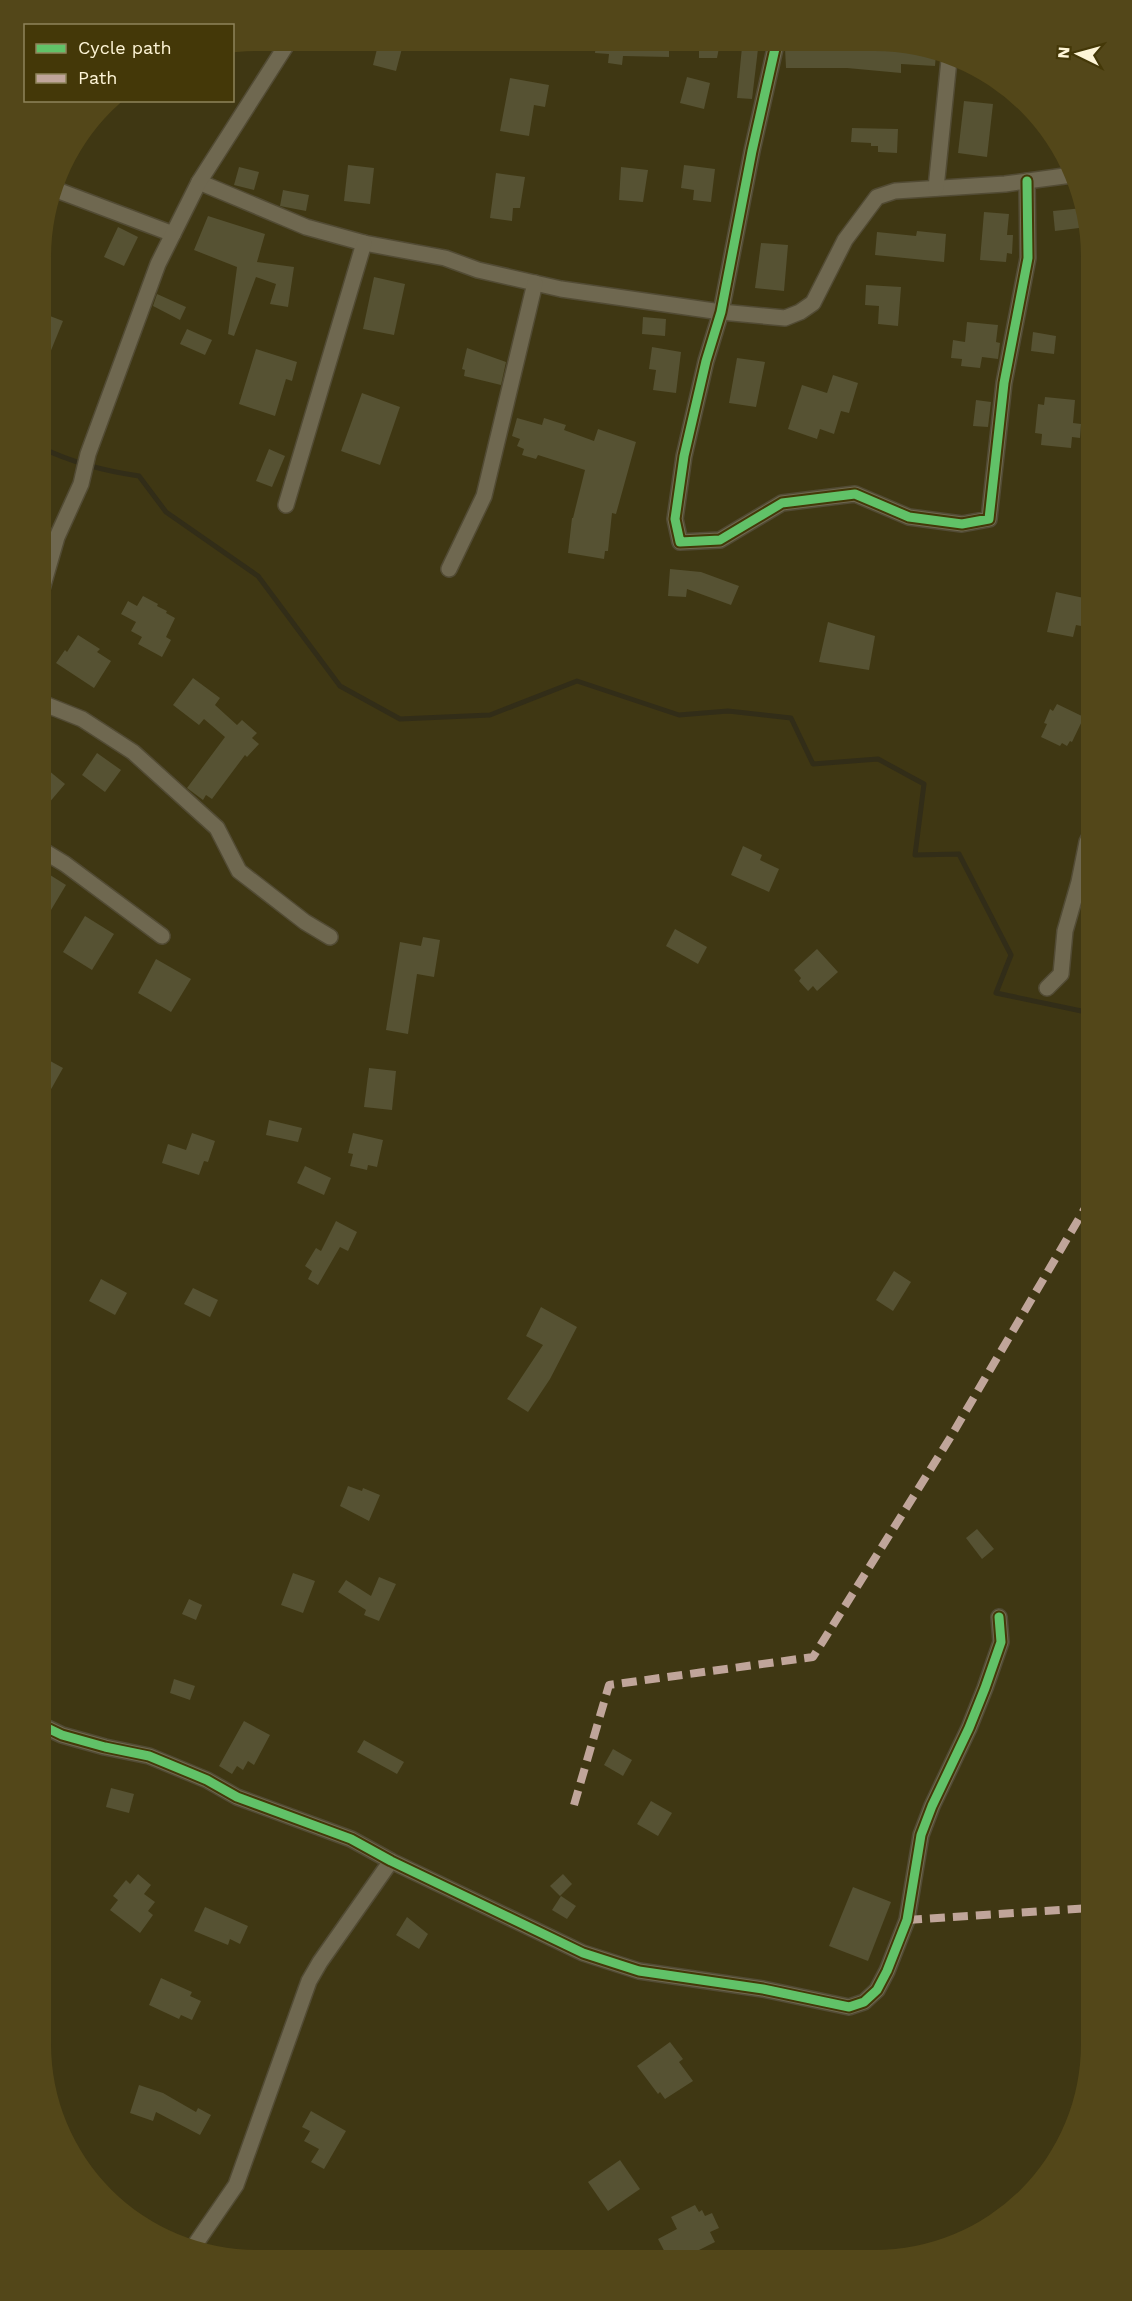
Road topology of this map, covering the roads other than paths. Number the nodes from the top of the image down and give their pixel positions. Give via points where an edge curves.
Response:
1 (283, 51) edge
2 (775, 51) edge
3 (948, 65) edge
4 (1064, 176) edge
5 (1027, 181) junction
6 (199, 182) junction
7 (936, 188) junction
8 (62, 192) edge
9 (173, 234) junction
10 (364, 243) junction
11 (535, 283) junction
12 (721, 312) junction
13 (286, 505) dead end
14 (51, 558) edge
15 (449, 568) dead end
16 (51, 707) edge
17 (51, 856) edge
18 (1081, 872) edge
19 (162, 936) dead end
20 (330, 937) dead end
21 (1047, 988) dead end
22 (999, 1617) dead end
23 (51, 1730) edge
24 (391, 1861) junction
25 (198, 2241) edge

1 - 6 street
2 - 12 street
3 - 7 street
4 - 5 street
5 - 7 street
5 - 12 street via 1028,258 1004,382 989,519 962,524 909,517 855,494 782,503 720,540 680,542 675,519 684,456
6 - 9 street
6 - 10 street via 306,226
7 - 12 street via 895,191 877,197 845,240 813,303 800,312 785,318
8 - 9 street
9 - 14 street via 158,264
10 - 11 street via 445,258
10 - 13 street
11 - 12 street
11 - 15 street via 484,495
16 - 20 street via 82,719 133,752 217,828 239,872
17 - 19 street
18 - 21 street via 1065,931 1061,974
22 - 24 street via 1001,1642 985,1688 921,1834 907,1920 887,1971 877,1990 864,2002 849,2007 763,1989 639,1971 583,1953
23 - 24 street via 149,1756 237,1797 351,1839
24 - 25 street via 309,1981 236,2185

